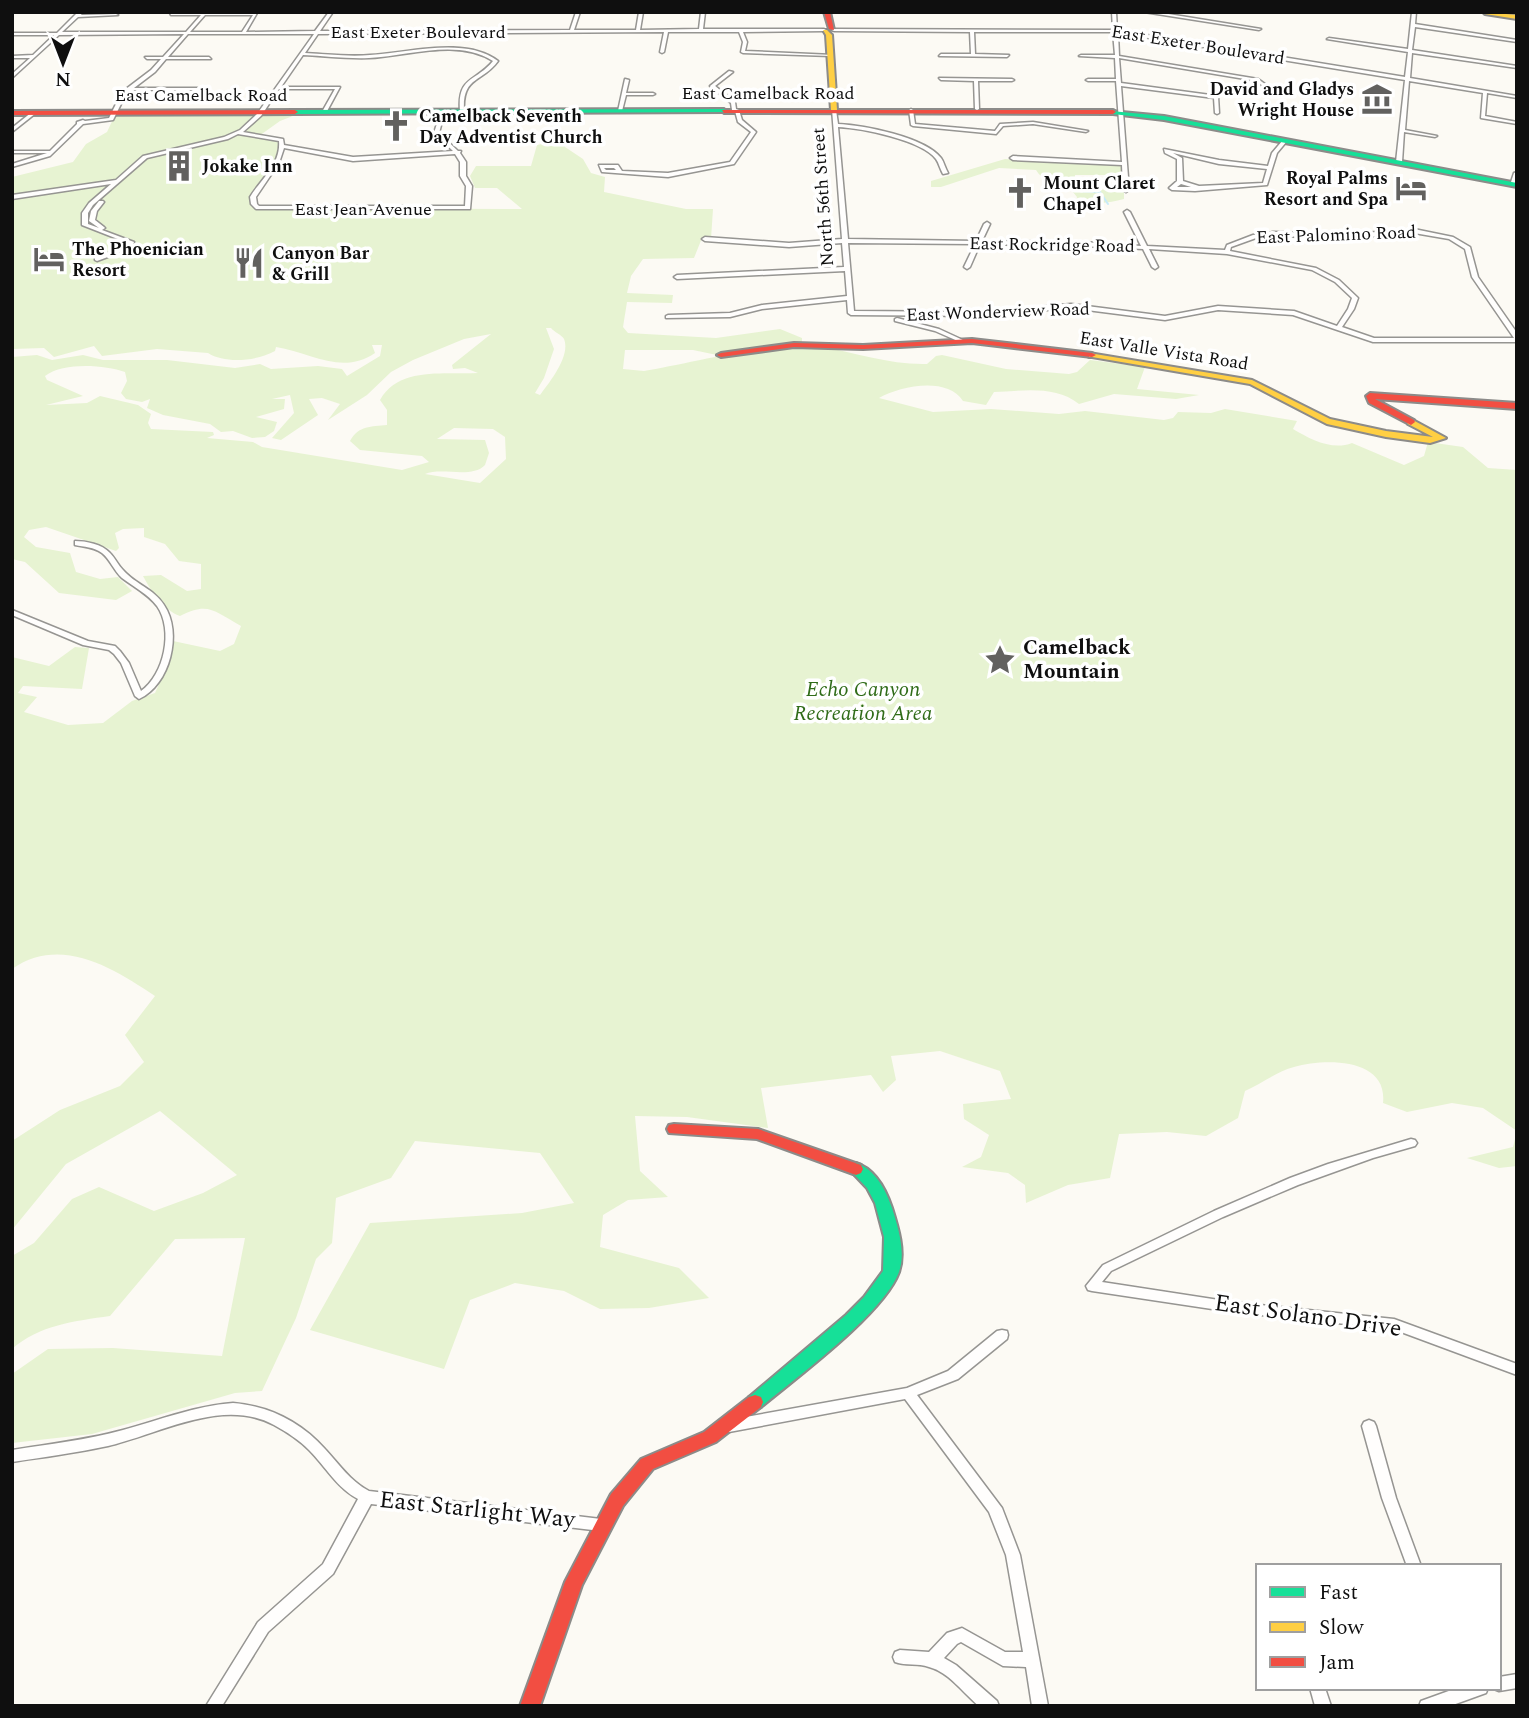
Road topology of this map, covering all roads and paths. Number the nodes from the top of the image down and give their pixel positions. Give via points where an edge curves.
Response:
1 (331, 12) edge
2 (578, 12) edge
3 (641, 12) edge
4 (703, 12) edge
5 (827, 12) edge
6 (1114, 12) edge
7 (1146, 12) edge
8 (1414, 12) edge
9 (205, 13) edge
10 (1495, 13) edge
11 (79, 14) edge
12 (171, 14) dead end
13 (116, 15) dead end
14 (1517, 17) edge
15 (1413, 25) junction
16 (1258, 29) dead end
17 (829, 30) junction
18 (972, 30) junction
19 (572, 31) junction
20 (638, 31) junction
21 (666, 31) junction
22 (701, 31) junction
23 (741, 31) junction
24 (1115, 31) junction
25 (317, 32) junction
26 (60, 33) junction
27 (188, 33) junction
28 (243, 33) junction
29 (12, 34) edge
30 (1329, 38) dead end
31 (1517, 41) edge
32 (1411, 50) junction
33 (663, 52) dead end
34 (302, 54) junction
35 (831, 55) junction
36 (941, 55) dead end
37 (973, 55) junction
38 (35, 56) junction
39 (1007, 56) dead end
40 (1081, 56) dead end
41 (1117, 56) junction
42 (12, 57) edge
43 (147, 58) dead end
44 (166, 58) junction
45 (209, 58) dead end
46 (1517, 67) edge
47 (731, 72) dead end
48 (12, 77) edge
49 (942, 79) dead end
50 (1408, 79) junction
51 (626, 80) dead end
52 (976, 80) junction
53 (1012, 80) dead end
54 (1087, 80) dead end
55 (1118, 82) junction
56 (1267, 87) dead end
57 (278, 88) junction
58 (127, 89) junction
59 (198, 89) dead end
60 (1485, 92) junction
61 (624, 94) junction
62 (653, 94) dead end
63 (1517, 97) edge
64 (977, 109) junction
65 (735, 110) junction
66 (834, 110) junction
67 (911, 110) junction
68 (443, 111) junction
69 (462, 111) junction
70 (620, 111) junction
71 (324, 112) junction
72 (1120, 112) junction
73 (12, 113) edge
74 (34, 113) junction
75 (1217, 113) dead end
76 (113, 114) junction
77 (260, 114) junction
78 (1517, 123) edge
79 (835, 125) junction
80 (12, 131) edge
81 (1086, 131) dead end
82 (1405, 131) junction
83 (242, 133) junction
84 (1435, 136) dead end
85 (1285, 141) junction
86 (283, 146) junction
87 (12, 152) edge
88 (52, 152) junction
89 (459, 152) junction
90 (1196, 157) junction
91 (1013, 158) dead end
92 (1179, 158) junction
93 (1399, 162) junction
94 (1124, 164) junction
95 (12, 166) edge
96 (1268, 168) junction
97 (620, 172) dead end
98 (945, 173) dead end
99 (1516, 179) edge
100 (116, 181) junction
101 (124, 181) junction
102 (1126, 190) dead end
103 (12, 197) edge
104 (1127, 212) dead end
105 (987, 224) dead end
106 (705, 239) dead end
107 (845, 241) junction
108 (978, 243) junction
109 (1143, 246) junction
110 (1227, 252) junction
111 (967, 267) dead end
112 (1155, 267) dead end
113 (846, 269) junction
114 (677, 277) dead end
115 (848, 298) junction
116 (851, 313) joint
117 (876, 316) junction
118 (668, 317) dead end
119 (1339, 327) junction
120 (1517, 339) edge
121 (962, 341) junction
122 (721, 355) dead end
123 (1517, 406) edge
124 (78, 543) dead end
125 (12, 612) edge
126 (674, 1129) dead end
127 (1411, 1143) dead end
128 (1002, 1335) dead end
129 (1517, 1370) edge
130 (908, 1393) junction
131 (1369, 1426) dead end
132 (725, 1427) junction
133 (12, 1456) edge
134 (367, 1497) junction
135 (601, 1525) junction
136 (1413, 1564) edge
137 (900, 1657) dead end
138 (933, 1658) junction
139 (1031, 1660) junction
140 (1474, 1690) edge
141 (213, 1706) edge
142 (530, 1706) edge
143 (992, 1706) edge
144 (1040, 1706) edge
145 (1426, 1706) edge

1 - 25 street
2 - 19 street
3 - 20 street
4 - 22 street
5 - 17 main road, North 56th Street
6 - 24 street
7 - 16 street
8 - 15 street
9 - 12 street
9 - 27 street
9 - 28 street via 256,14
10 - 14 main road
11 - 13 street
11 - 26 street
15 - 31 street
15 - 32 street
17 - 18 street, East Exeter Boulevard
17 - 23 street, East Exeter Boulevard
17 - 35 main road, North 56th Street
18 - 24 street, East Exeter Boulevard
18 - 37 street
19 - 20 street, East Exeter Boulevard
19 - 25 street, East Exeter Boulevard
20 - 21 street, East Exeter Boulevard
21 - 22 street, East Exeter Boulevard
21 - 33 street
22 - 23 street, East Exeter Boulevard
23 - 35 street via 743,52
24 - 41 street
24 - 50 street, East Exeter Boulevard
25 - 28 street, East Exeter Boulevard
25 - 34 street
26 - 27 street, East Exeter Boulevard
26 - 29 street, East Exeter Boulevard
26 - 38 street
27 - 28 street, East Exeter Boulevard
27 - 44 street
30 - 32 street
32 - 46 street
32 - 50 street
34 - 57 street
34 - 69 street via 364,57 478,52 496,61 467,84 460,98
35 - 66 main road, North 56th Street
36 - 37 street
37 - 39 street
38 - 42 street
38 - 48 street
40 - 41 street
41 - 55 street
41 - 56 street via 1258,80
43 - 44 street
44 - 45 street
44 - 58 street
47 - 65 street via 712,86
49 - 52 street
50 - 60 street, East Exeter Boulevard
50 - 82 street
51 - 61 street
52 - 53 street
52 - 64 street
54 - 55 street
55 - 72 street
55 - 75 street via 1217,98
57 - 71 street via 338,88
57 - 77 street
58 - 59 street
58 - 76 street
60 - 63 street, East Exeter Boulevard
60 - 78 street via 1483,117
61 - 62 street
61 - 70 street
64 - 67 main road, East Camelback Road
64 - 72 main road, East Camelback Road
65 - 66 main road, East Camelback Road
65 - 70 main road, East Camelback Road
65 - 97 street via 754,132 732,163 668,176
66 - 67 main road, East Camelback Road
66 - 79 street, North 56th Street
67 - 81 street via 913,125 959,131 996,133 1002,125 1033,124
68 - 69 main road, East Camelback Road
68 - 71 main road, East Camelback Road
68 - 89 street via 436,133
69 - 70 main road, East Camelback Road
71 - 77 main road, East Camelback Road
72 - 85 main road, East Camelback Road
72 - 94 street
73 - 74 main road, East Camelback Road
74 - 76 main road, East Camelback Road
74 - 80 street
76 - 77 main road, East Camelback Road
76 - 88 street via 108,121 79,123
77 - 83 street via 257,123
79 - 98 street via 858,125 920,147 937,157
79 - 107 street, North 56th Street
82 - 84 street
82 - 93 street
83 - 86 street via 272,137
83 - 100 street via 145,157
83 - 101 street via 158,158
85 - 93 main road, East Camelback Road
85 - 96 street
86 - 89 street via 353,159
86 - 89 street, East Jean Avenue via 253,197 258,208 468,208 469,186
87 - 88 street
88 - 95 street
90 - 92 street
90 - 92 street via 1166,150
90 - 96 street
91 - 94 street
92 - 96 street via 1180,182 1173,189 1265,184
93 - 99 main road, East Camelback Road
94 - 102 street
100 - 101 street
100 - 101 street via 91,204 84,220 93,229 129,239 132,244 97,259 127,253 139,243 135,237 92,221 99,204
100 - 103 street
104 - 109 street
105 - 108 street
106 - 107 street, East Rockridge Road via 769,247
107 - 108 street, East Rockridge Road
107 - 113 street, North 56th Street
108 - 109 street, East Rockridge Road
108 - 111 street
109 - 110 street, East Rockridge Road
109 - 112 street
110 - 119 street, East Rockridge Road via 1294,263 1331,277 1354,298
110 - 120 street, East Palomino Road via 1239,240 1273,234 1352,236 1414,231 1451,238 1468,248 1475,277
113 - 114 street
113 - 115 street, North 56th Street
115 - 116 street, North 56th Street
115 - 118 street via 717,317
116 - 117 street, East Wonderview Road
117 - 119 street, East Wonderview Road via 1071,306 1166,318 1218,308 1294,313
117 - 121 street via 937,330
119 - 120 street, East Wonderview Road via 1373,340
121 - 122 main road, East Valle Vista Road via 863,347 794,345
121 - 123 main road, East Valle Vista Road via 1053,349 1241,380 1271,388 1304,411 1335,424 1430,440 1442,438 1370,396
124 - 125 street via 105,552 124,576 157,599 164,611 167,656 151,690 139,696 128,668 112,648 86,643
126 - 132 main road via 758,1134 859,1170 879,1190 890,1228 894,1255 890,1275 876,1295
127 - 129 street, East Solano Drive via 1351,1158 1237,1204 1107,1268 1092,1286 1394,1324
128 - 130 street via 953,1375
130 - 132 street
130 - 139 street via 995,1508 1013,1555
131 - 136 street
132 - 135 main road via 647,1464
133 - 134 street, East Starlight Way via 122,1437 183,1417 229,1410 256,1412 313,1444 352,1490
134 - 135 street, East Starlight Way
134 - 141 street via 328,1569 263,1627
135 - 142 main road via 574,1583
137 - 138 street
138 - 139 street via 956,1635 962,1635 1003,1659
138 - 143 street
139 - 144 street
140 - 145 street

